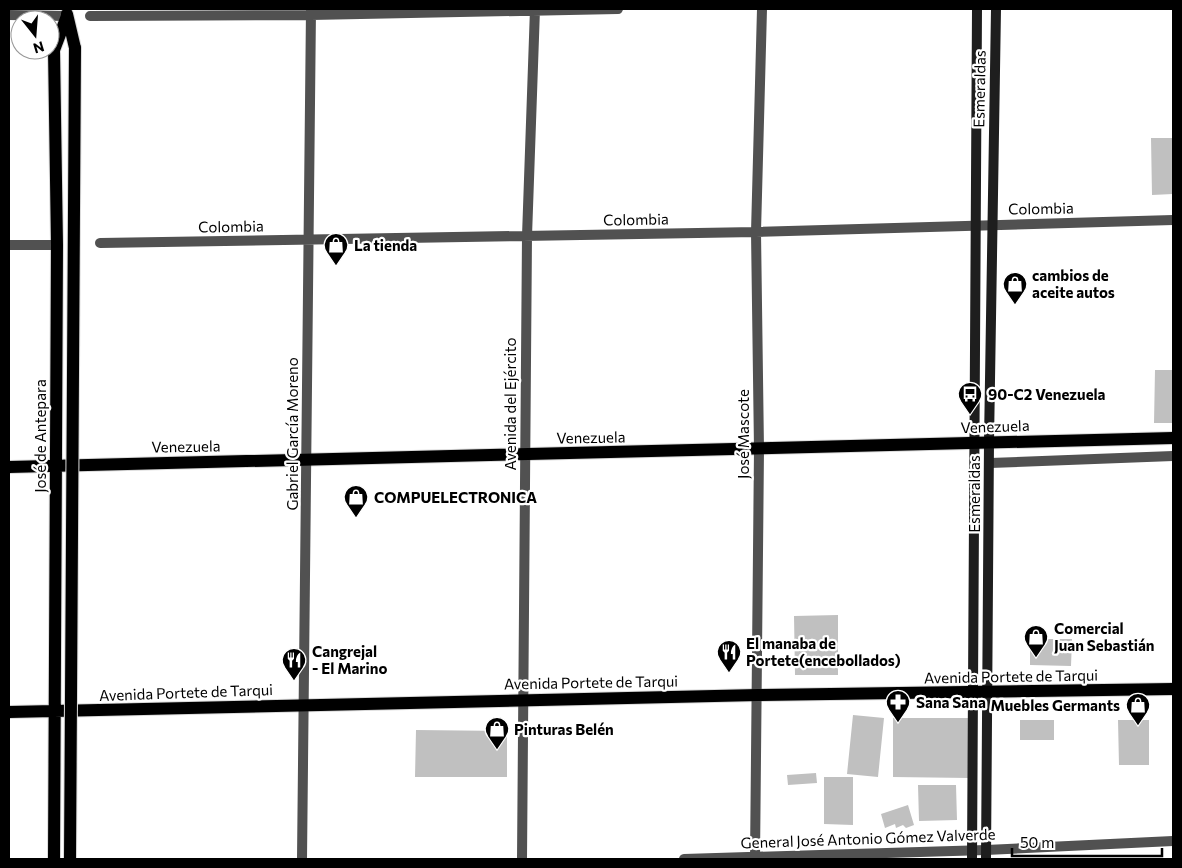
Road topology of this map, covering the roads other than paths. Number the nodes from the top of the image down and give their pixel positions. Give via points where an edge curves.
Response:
1 (618, 9) edge
2 (762, 9) edge
3 (977, 9) edge
4 (996, 9) edge
5 (534, 10) edge
6 (67, 12) edge
7 (311, 12) edge
8 (9, 15) edge
9 (90, 16) dead end
10 (1173, 220) edge
11 (991, 224) junction
12 (976, 225) junction
13 (756, 232) junction
14 (527, 236) junction
15 (308, 240) junction
16 (100, 242) dead end
17 (9, 245) edge
18 (57, 245) junction
19 (1173, 438) edge
20 (989, 442) junction
21 (975, 443) junction
22 (759, 449) junction
23 (525, 454) junction
24 (1173, 456) edge
25 (307, 460) junction
26 (990, 463) junction
27 (56, 466) junction
28 (9, 467) edge
29 (1173, 689) edge
30 (979, 693) junction
31 (758, 695) junction
32 (523, 700) junction
33 (305, 705) junction
34 (9, 712) edge
35 (54, 712) junction
36 (1173, 841) edge
37 (972, 855) edge
38 (986, 855) edge
39 (755, 858) edge
40 (54, 859) edge
41 (70, 859) edge
42 (302, 859) edge
43 (522, 859) edge
44 (684, 859) edge

1 - 5 street
2 - 13 street, José Mascote
3 - 12 main road, Esmeraldas
4 - 11 main road, Esmeraldas
5 - 7 street
5 - 14 street, Avenida del Ejército
6 - 8 street
6 - 18 main road, José de Antepara via 54,50
6 - 41 main road, bridge via 75,48
7 - 9 street
7 - 15 street, Gabriel García Moreno
10 - 11 street, Colombia
11 - 12 street, Colombia
11 - 20 main road, Esmeraldas
12 - 13 street, Colombia
12 - 21 main road, Esmeraldas
13 - 14 street, Colombia
13 - 22 street, José Mascote
14 - 15 street, Colombia
14 - 23 street, Avenida del Ejército
15 - 16 street, Colombia
15 - 25 street, Gabriel García Moreno
17 - 18 street
18 - 27 main road, José de Antepara
19 - 20 main road, Venezuela
20 - 21 main road, Venezuela
20 - 26 main road, Esmeraldas
21 - 22 main road, Venezuela
21 - 30 main road, Esmeraldas
22 - 23 main road, Venezuela
22 - 31 street, José Mascote
23 - 25 main road, Venezuela
23 - 32 street, Avenida del Ejército
24 - 26 street
25 - 27 main road, Venezuela
25 - 33 street, Gabriel García Moreno
26 - 30 main road, Esmeraldas
27 - 28 main road, Venezuela
27 - 35 main road, José de Antepara
29 - 30 main road, Avenida Portete de Tarqui
30 - 31 main road, Avenida Portete de Tarqui
30 - 37 main road, Esmeraldas
30 - 38 main road, Esmeraldas
31 - 32 main road, Avenida Portete de Tarqui
31 - 39 street, José Mascote
32 - 33 main road, Avenida Portete de Tarqui
32 - 43 street, Avenida del Ejército
33 - 35 main road, Avenida Portete de Tarqui
33 - 42 street, Gabriel García Moreno
34 - 35 main road, Avenida Portete de Tarqui
35 - 40 main road, José de Antepara
36 - 38 street, General José Antonio Gómez Valverde
37 - 38 street, General José Antonio Gómez Valverde
37 - 39 street, General José Antonio Gómez Valverde
39 - 44 street, General José Antonio Gómez Valverde

